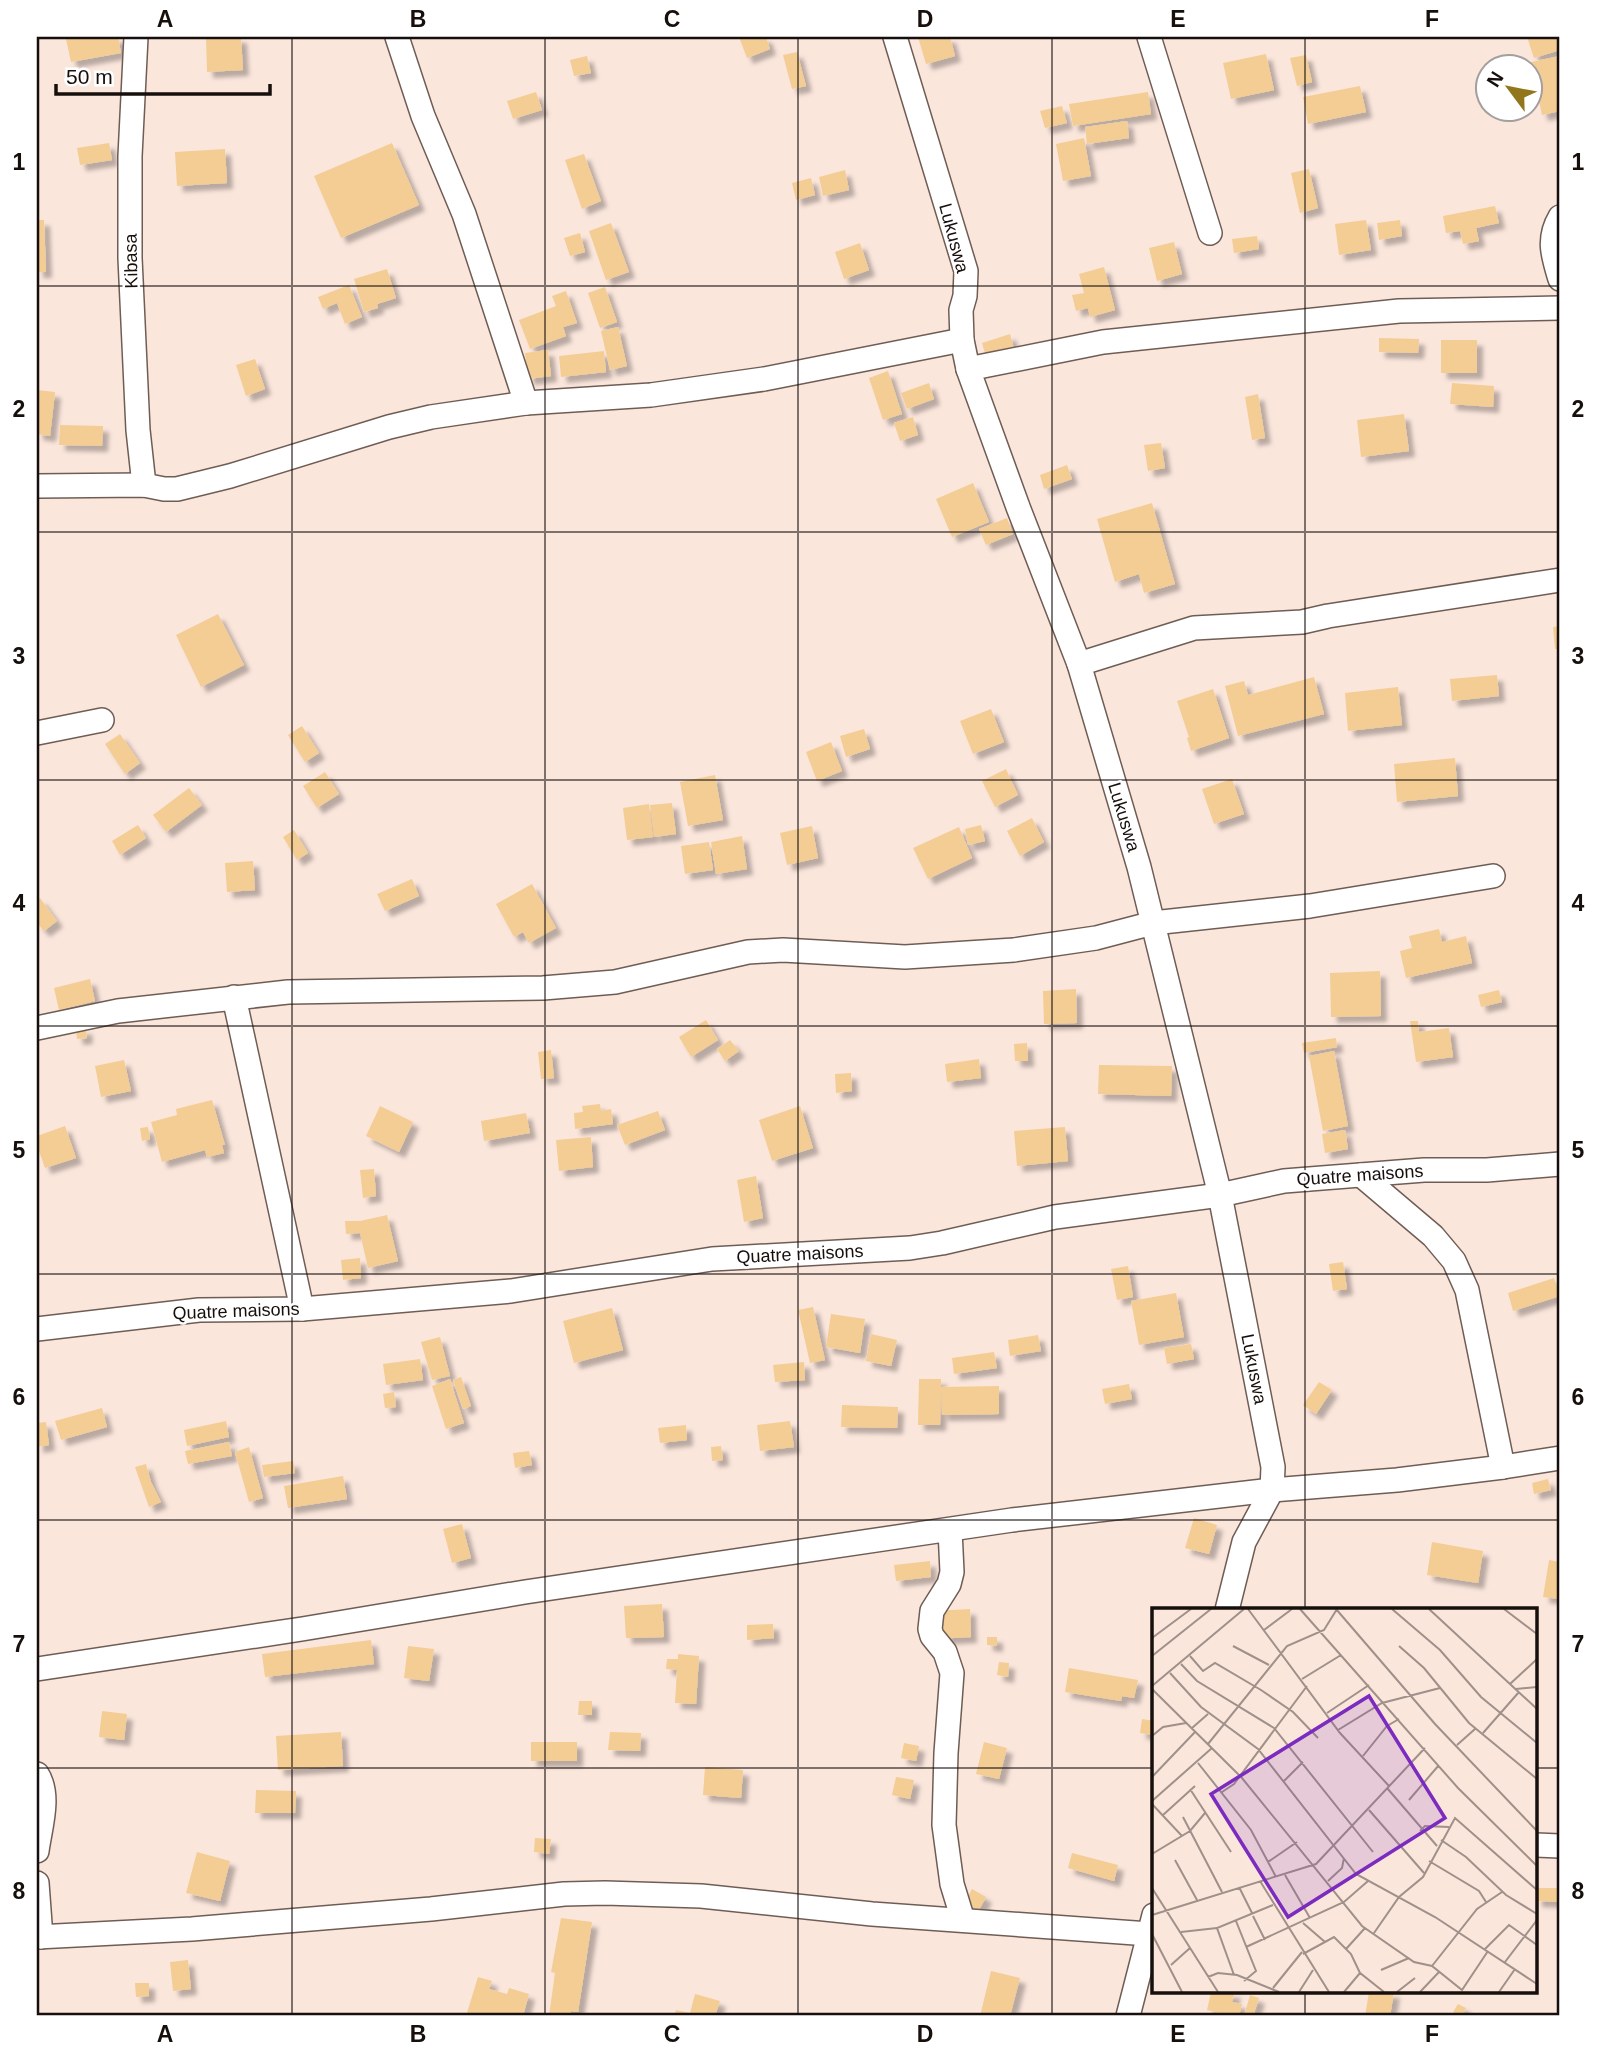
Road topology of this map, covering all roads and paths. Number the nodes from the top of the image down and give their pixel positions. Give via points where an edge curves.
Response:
1 (136, 37) edge
2 (397, 37) edge
3 (895, 37) edge
4 (1149, 37) edge
5 (1560, 217) edge
6 (1210, 233) dead end
7 (1560, 279) edge
8 (1560, 309) edge
9 (961, 340) junction
10 (968, 369) junction
11 (526, 404) junction
12 (144, 485) junction
13 (37, 486) edge
14 (1560, 580) edge
15 (1079, 664) junction
16 (102, 720) dead end
17 (37, 733) edge
18 (1493, 876) dead end
19 (1153, 923) junction
20 (234, 997) junction
21 (37, 1028) edge
22 (1560, 1164) edge
23 (1362, 1175) junction
24 (1220, 1195) junction
25 (302, 1310) junction
26 (37, 1329) edge
27 (1560, 1458) edge
28 (1503, 1467) junction
29 (1272, 1490) junction
30 (950, 1530) junction
31 (1228, 1608) edge
32 (37, 1669) edge
33 (37, 1774) edge
34 (1538, 1845) edge
35 (1560, 1846) edge
36 (37, 1852) edge
37 (37, 1883) edge
38 (963, 1920) junction
39 (1152, 1924) edge
40 (39, 1937) edge
41 (1128, 2016) edge

1 - 12 street, Kibasa via 130,258
2 - 11 street via 464,214
3 - 9 street, Lukuswa via 966,271
4 - 6 street
5 - 7 street via 1552,243
8 - 10 street via 1399,312 1103,342
9 - 10 street, Lukuswa
9 - 11 street via 764,379 651,395
10 - 15 street, Lukuswa
11 - 12 street via 410,422 177,489
12 - 13 street
14 - 15 street via 1302,622 1194,628
15 - 19 street, Lukuswa
16 - 17 street
18 - 19 street via 1310,906
19 - 20 street via 1096,938 1014,950 905,957 748,952 615,982 543,988
19 - 24 street, Lukuswa
20 - 21 street via 118,1011
20 - 25 street
22 - 23 street, Quatre maisons
23 - 24 street, Quatre maisons via 1284,1181
23 - 28 street via 1433,1236 1454,1261 1467,1290
24 - 25 street, Quatre maisons via 1046,1218 910,1248 712,1259 511,1291
24 - 29 street, Lukuswa via 1273,1466
25 - 26 street, Quatre maisons via 199,1310
27 - 28 street
28 - 29 street
29 - 30 street
29 - 31 street via 1244,1542
30 - 32 street
30 - 38 street via 952,1572 932,1611 930,1629 952,1673 944,1825 952,1884
33 - 36 street via 44,1795
34 - 35 street
37 - 40 street
38 - 39 street
38 - 40 street via 701,1896 605,1893 192,1929
39 - 41 street

